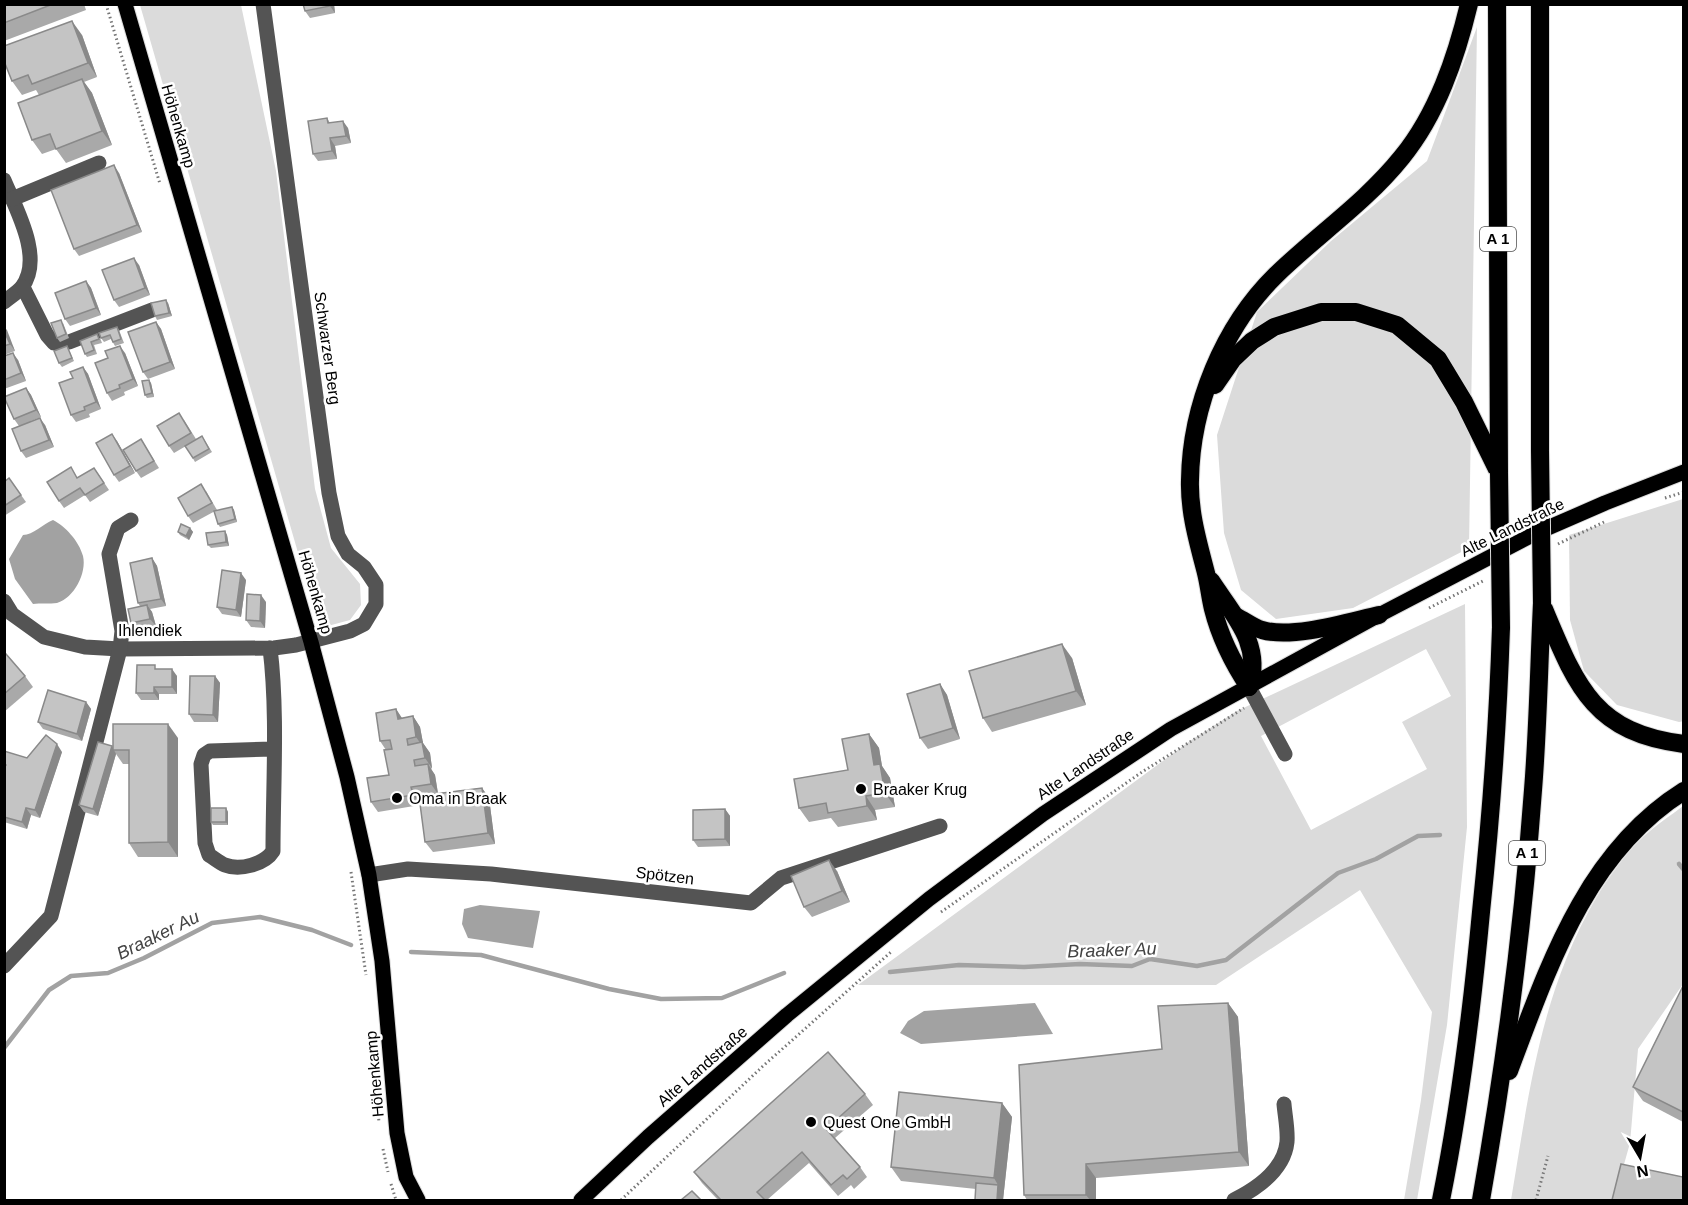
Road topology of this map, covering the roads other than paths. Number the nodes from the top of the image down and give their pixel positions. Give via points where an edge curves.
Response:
1 (125, 4) edge
2 (263, 4) edge
3 (1469, 4) edge
4 (1497, 4) edge
5 (1540, 4) edge
6 (99, 164) dead end
7 (4, 180) edge
8 (12, 199) junction
9 (23, 286) junction
10 (4, 302) edge
11 (152, 310) edge
12 (1203, 401) junction
13 (1683, 472) edge
14 (1499, 473) junction
15 (131, 520) dead end
16 (1206, 574) junction
17 (4, 601) edge
18 (1542, 603) junction
19 (1379, 615) junction
20 (1237, 617) junction
21 (311, 642) junction
22 (270, 648) junction
23 (120, 649) junction
24 (1252, 694) junction
25 (1683, 744) edge
26 (273, 749) junction
27 (1285, 754) dead end
28 (1683, 791) edge
29 (940, 826) dead end
30 (369, 875) junction
31 (4, 966) edge
32 (1498, 1101) junction
33 (1284, 1104) dead end
34 (418, 1200) edge
35 (581, 1200) edge
36 (1234, 1200) edge
37 (1441, 1200) edge
38 (1481, 1200) edge

1 - 21 main road, Höhenkamp
2 - 21 street, Schwarzer Berg via 329,493 338,536 348,554 364,567 376,585 376,604 364,624
3 - 12 highway via 1445,79 1403,156 1257,295 1221,351
4 - 14 highway, A 1
5 - 18 highway, A 1, bridge
6 - 8 street
7 - 8 street
8 - 9 street via 30,247 31,266
9 - 10 street
9 - 11 street via 54,343 69,342
12 - 14 highway via 1233,359 1274,327 1321,312 1356,312 1397,325 1438,359
12 - 16 highway via 1190,481 1192,518
13 - 19 main road, Alte Landstraße via 1536,533
14 - 37 highway, A 1, bridge via 1501,627 1494,786 1473,994
15 - 23 street via 118,528 109,554 122,631
16 - 20 highway
16 - 24 highway via 1224,644
17 - 23 street, Ihlendiek via 12,614 44,637 85,647
18 - 25 highway via 1562,652 1594,705 1611,721 1636,733
18 - 32 highway, A 1 via 1533,789 1520,939
19 - 20 highway via 1321,629 1282,632 1262,630
19 - 24 main road, Alte Landstraße
20 - 24 highway via 1254,660
21 - 22 street, Ihlendiek
21 - 30 main road, Höhenkamp
22 - 23 street, Ihlendiek
22 - 26 street
23 - 31 street via 51,916
24 - 27 street
24 - 35 main road, Alte Landstraße via 1219,702 1161,736 1043,814 929,899 787,1015
26 - 26 street via 210,751 204,755 201,764 205,843 209,855 227,866 251,866 268,859 273,851
28 - 32 highway via 1634,831 1604,865 1579,903 1538,993
29 - 30 street, Spötzen via 780,878 751,903 491,874 408,868
30 - 34 main road, Höhenkamp via 382,961 397,1133 406,1177
32 - 38 highway, A 1
33 - 36 street via 1287,1143 1281,1159 1261,1184

